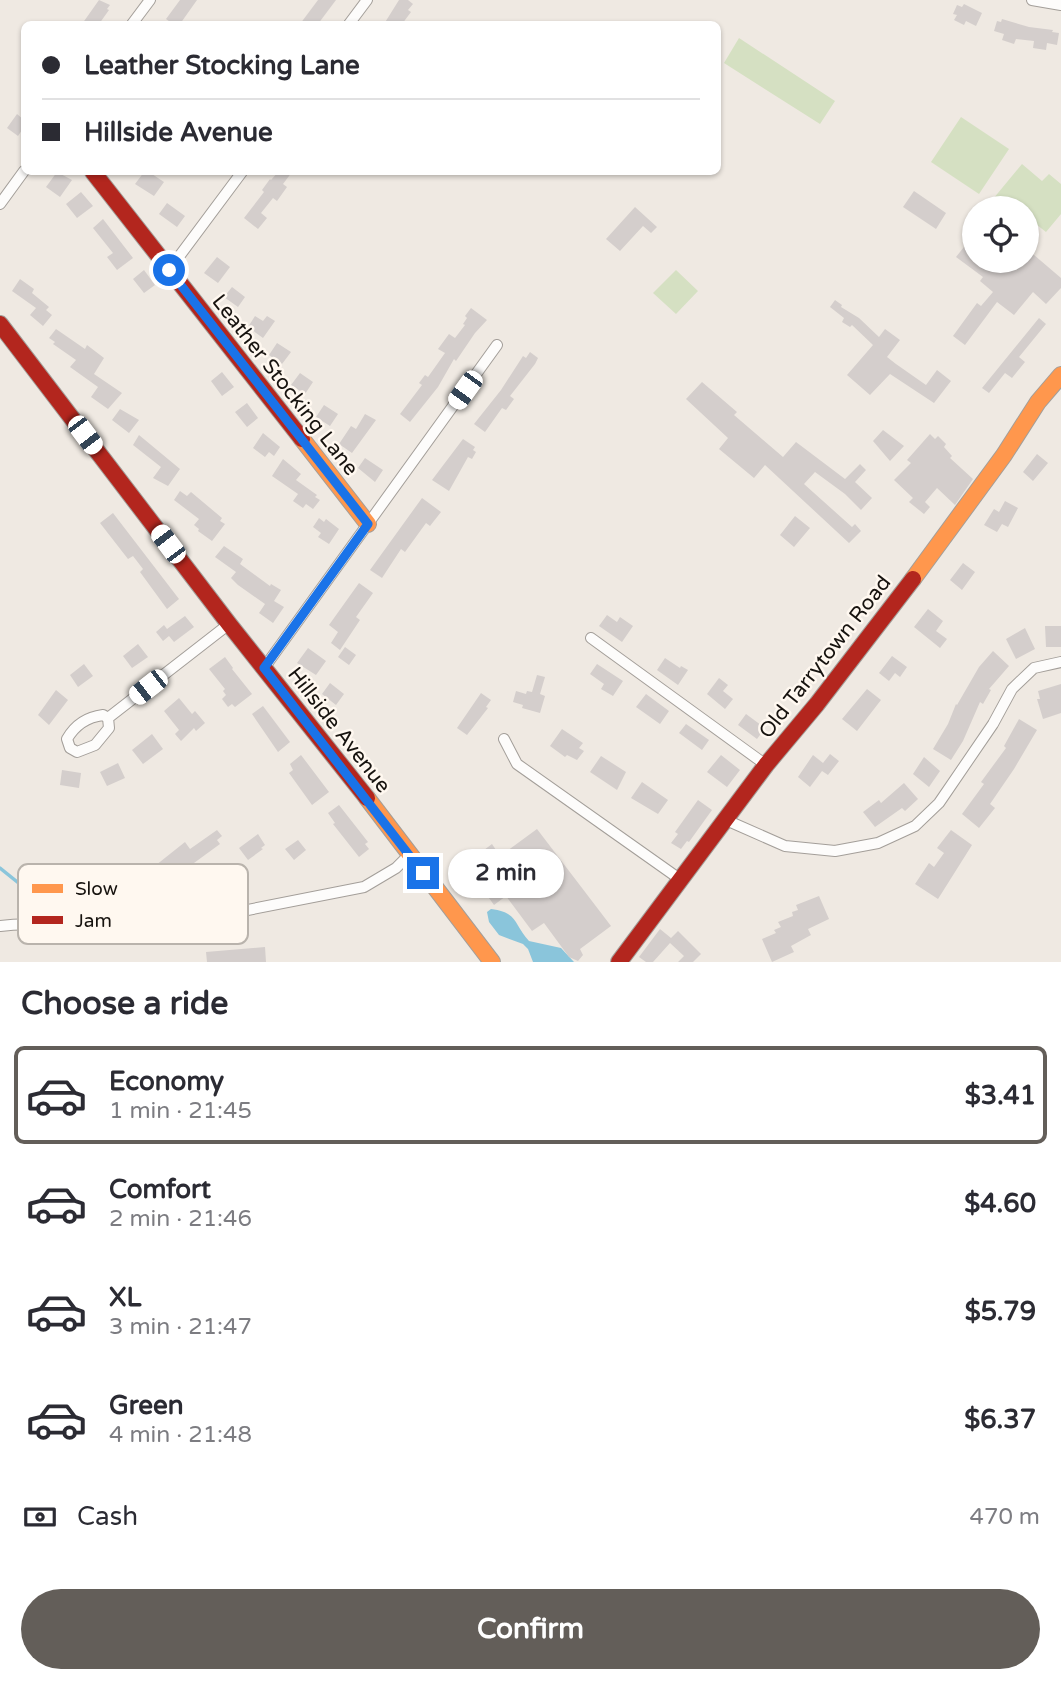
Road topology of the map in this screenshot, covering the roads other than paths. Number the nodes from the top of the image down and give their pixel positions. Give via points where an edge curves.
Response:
1 (150, 0) edge
2 (367, 0) edge
3 (1032, 0) edge
4 (1061, 5) edge
5 (134, 21) edge
6 (351, 21) edge
7 (21, 175) edge
8 (95, 175) edge
9 (240, 175) edge
10 (0, 204) edge
11 (169, 270) junction
12 (0, 324) edge
13 (497, 345) dead end
14 (1061, 375) edge
15 (368, 524) junction
16 (229, 624) junction
17 (591, 638) dead end
18 (1061, 663) edge
19 (264, 668) junction
20 (108, 718) dead end
21 (504, 739) dead end
22 (766, 765) junction
23 (726, 820) junction
24 (409, 855) junction
25 (681, 880) junction
26 (248, 910) edge
27 (0, 926) edge
28 (18, 926) edge
29 (492, 962) edge
30 (619, 962) edge

1 - 5 street
2 - 6 street
3 - 4 street
7 - 10 street
8 - 11 street, Leather Stocking Lane
9 - 11 street
11 - 15 street, Leather Stocking Lane
12 - 16 street, Hillside Avenue
13 - 15 street
14 - 22 street, Old Tarrytown Road via 920,570
15 - 19 street
16 - 19 street, Hillside Avenue
16 - 20 street
17 - 22 street
18 - 23 street via 1034,668 1012,689 939,803 915,826 878,844 835,851 785,846
19 - 24 street, Hillside Avenue
21 - 25 street via 517,764
22 - 23 street, Old Tarrytown Road
23 - 25 street, Old Tarrytown Road
24 - 26 street via 364,887
24 - 29 street, Hillside Avenue
25 - 30 street, Old Tarrytown Road
27 - 28 street

